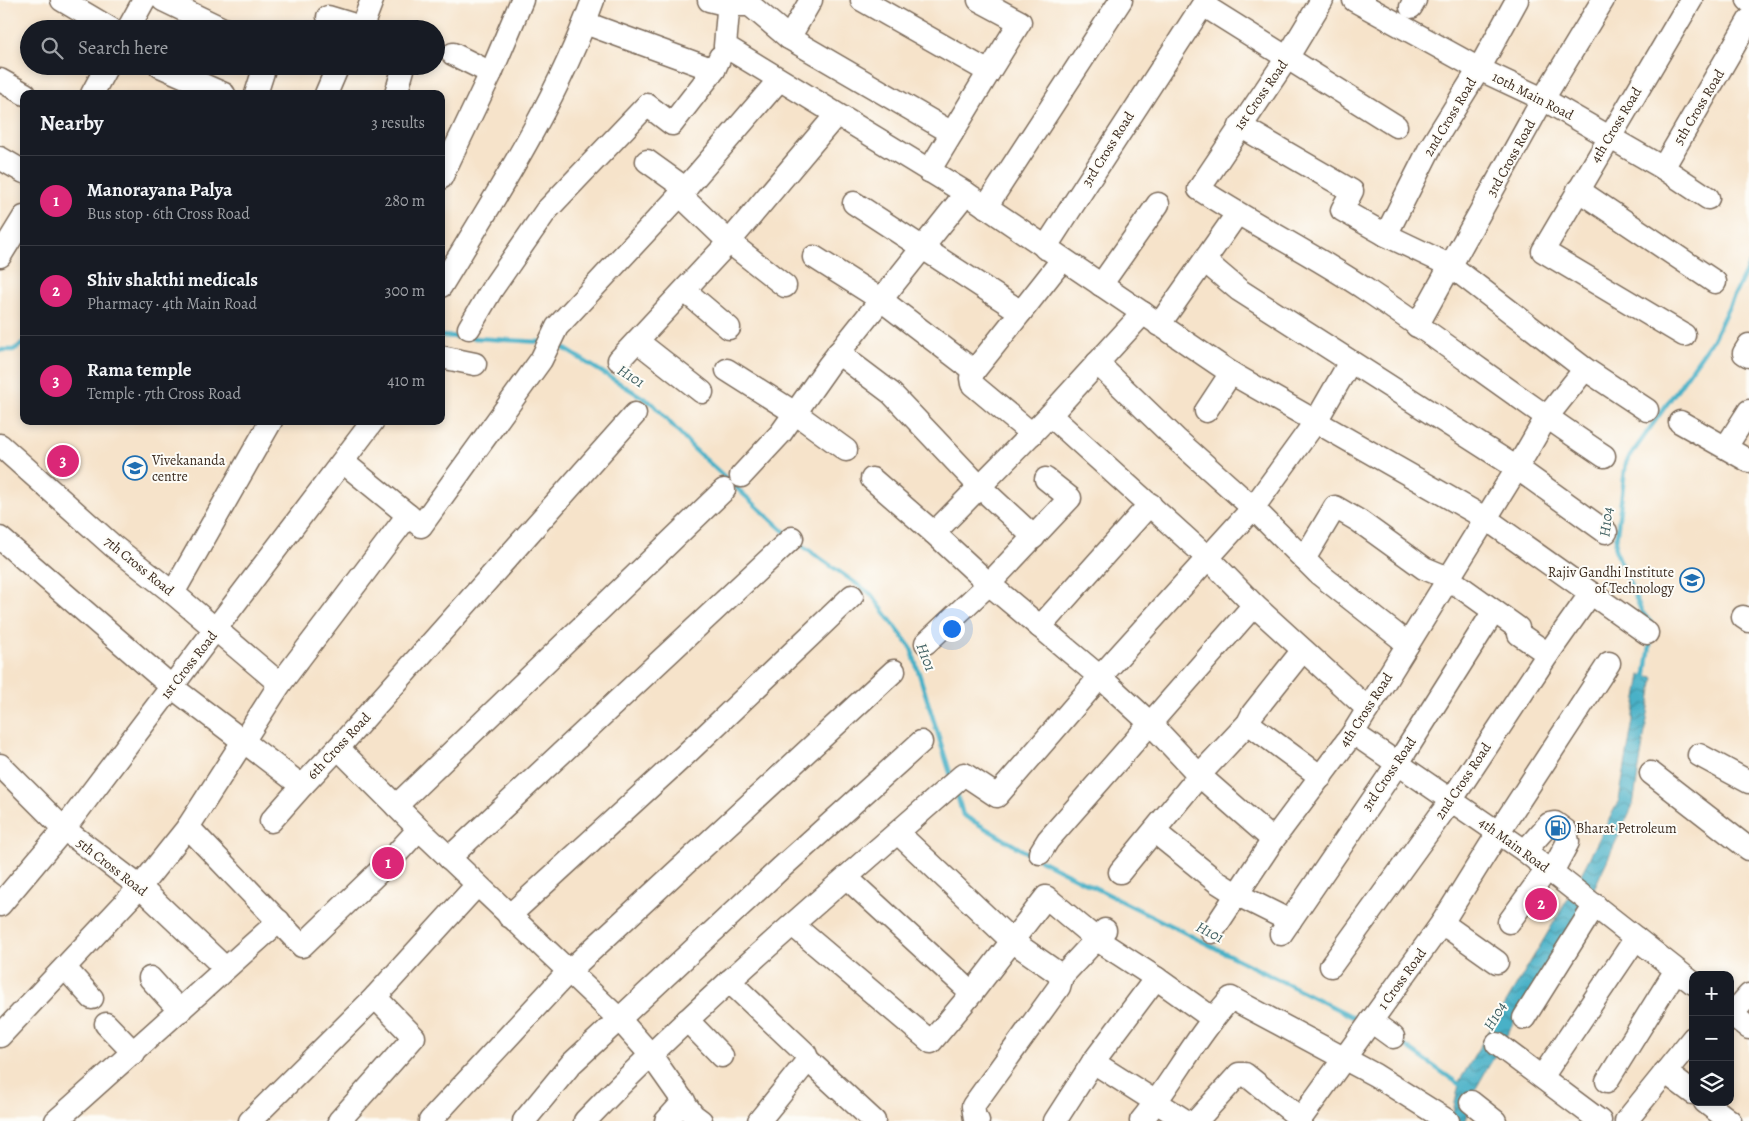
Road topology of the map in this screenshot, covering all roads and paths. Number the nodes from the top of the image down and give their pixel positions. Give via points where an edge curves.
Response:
1 (62, 0) edge
2 (144, 0) edge
3 (163, 0) edge
4 (372, 0) edge
5 (522, 0) edge
6 (593, 0) edge
7 (811, 0) edge
8 (862, 0) edge
9 (979, 0) edge
10 (1121, 0) edge
11 (1322, 0) edge
12 (1354, 0) edge
13 (1517, 0) edge
14 (1603, 0) edge
15 (1691, 0) edge
16 (722, 2) edge
17 (1204, 2) edge
18 (328, 18) dead end
19 (96, 20) edge
20 (133, 20) edge
21 (204, 20) edge
22 (335, 20) edge
23 (364, 20) edge
24 (1749, 20) edge
25 (585, 24) junction
26 (789, 38) junction
27 (725, 46) junction
28 (453, 54) dead end
29 (1287, 58) junction
30 (1479, 69) junction
31 (714, 70) junction
32 (988, 72) junction
33 (491, 73) junction
34 (102, 75) edge
35 (181, 75) edge
36 (262, 75) edge
37 (334, 75) edge
38 (401, 75) edge
39 (0, 80) edge
40 (779, 80) junction
41 (94, 90) edge
42 (215, 90) edge
43 (257, 90) edge
44 (328, 90) edge
45 (397, 90) edge
46 (20, 91) edge
47 (1543, 99) junction
48 (836, 115) junction
49 (1240, 126) junction
50 (1396, 126) dead end
51 (952, 133) junction
52 (1609, 137) junction
53 (0, 158) edge
54 (647, 162) dead end
55 (1663, 168) junction
56 (20, 170) edge
57 (445, 170) edge
58 (929, 170) junction
59 (1578, 190) junction
60 (683, 192) junction
61 (966, 193) junction
62 (1708, 198) dead end
63 (854, 203) dead end
64 (1158, 204) dead end
65 (986, 207) junction
66 (1237, 214) junction
67 (20, 222) edge
68 (1386, 235) junction
69 (729, 242) junction
70 (3, 246) edge
71 (924, 248) junction
72 (1054, 254) junction
73 (814, 257) dead end
74 (1206, 262) junction
75 (1451, 266) junction
76 (445, 279) edge
77 (1715, 282) dead end
78 (1101, 285) junction
79 (785, 286) dead end
80 (685, 291) junction
81 (880, 299) junction
82 (1021, 312) junction
83 (1151, 319) junction
84 (1417, 326) junction
85 (470, 328) dead end
86 (729, 328) dead end
87 (1684, 335) dead end
88 (637, 341) junction
89 (1749, 345) edge
90 (838, 353) junction
91 (1749, 356) edge
92 (445, 358) edge
93 (619, 360) dead end
94 (1350, 362) junction
95 (1097, 363) junction
96 (475, 364) dead end
97 (1585, 369) junction
98 (727, 370) dead end
99 (974, 371) junction
100 (1231, 373) junction
101 (702, 392) dead end
102 (1647, 410) dead end
103 (1206, 411) dead end
104 (1749, 411) edge
105 (635, 414) dead end
106 (795, 414) junction
107 (1050, 415) junction
108 (1546, 418) junction
109 (1316, 421) junction
110 (1680, 422) dead end
111 (269, 425) edge
112 (370, 425) edge
113 (1032, 434) junction
114 (0, 445) edge
115 (1726, 446) junction
116 (846, 450) dead end
117 (1604, 456) dead end
118 (1749, 461) edge
119 (343, 462) junction
120 (1518, 468) junction
121 (872, 479) dead end
122 (1046, 479) dead end
123 (980, 487) junction
124 (1150, 504) junction
125 (1253, 508) junction
126 (408, 515) junction
127 (1485, 518) junction
128 (1606, 532) dead end
129 (934, 533) junction
130 (1034, 537) junction
131 (0, 538) edge
132 (792, 538) dead end
133 (1208, 558) junction
134 (1304, 559) junction
135 (1448, 578) junction
136 (989, 584) junction
137 (173, 593) junction
138 (1591, 593) junction
139 (852, 596) dead end
140 (1254, 605) junction
141 (1494, 611) junction
142 (1040, 627) junction
143 (216, 630) junction
144 (1647, 633) dead end
145 (926, 643) dead end
146 (1408, 644) junction
147 (1303, 650) junction
148 (1548, 654) junction
149 (1610, 663) dead end
150 (894, 671) dead end
151 (1100, 677) junction
152 (280, 684) junction
153 (172, 688) junction
154 (1368, 708) junction
155 (1248, 723) junction
156 (1151, 724) junction
157 (1353, 733) junction
158 (245, 740) junction
159 (921, 742) dead end
160 (338, 748) junction
161 (1698, 755) dead end
162 (1398, 763) junction
163 (0, 765) edge
164 (1651, 773) dead end
165 (1200, 776) junction
166 (1321, 777) junction
167 (1749, 782) edge
168 (302, 786) junction
169 (1452, 799) junction
170 (396, 806) junction
171 (271, 821) dead end
172 (188, 827) junction
173 (64, 829) junction
174 (419, 829) junction
175 (1155, 832) junction
176 (898, 833) junction
177 (1498, 833) junction
178 (1273, 840) junction
179 (1749, 849) edge
180 (1525, 851) junction
181 (1040, 853) dead end
182 (449, 858) junction
183 (1550, 870) junction
184 (1120, 872) dead end
185 (847, 878) junction
186 (477, 885) junction
187 (140, 887) junction
188 (1236, 894) junction
189 (0, 905) edge
190 (1595, 905) junction
191 (509, 916) junction
192 (279, 921) junction
193 (1509, 922) dead end
194 (1442, 923) junction
195 (794, 926) junction
196 (1212, 932) dead end
197 (1101, 934) junction
198 (1636, 938) junction
199 (1012, 942) junction
200 (1497, 962) dead end
201 (1331, 966) dead end
202 (65, 968) junction
203 (225, 968) junction
204 (569, 972) junction
205 (1062, 976) junction
206 (1684, 976) edge
207 (150, 978) dead end
208 (1156, 978) junction
209 (729, 981) junction
210 (972, 993) junction
211 (1749, 995) edge
212 (375, 997) junction
213 (92, 998) dead end
214 (1734, 1010) edge
215 (180, 1011) junction
216 (1734, 1016) edge
217 (1212, 1018) junction
218 (1524, 1018) dead end
219 (619, 1019) junction
220 (687, 1020) junction
221 (1372, 1021) junction
222 (106, 1024) dead end
223 (1749, 1028) edge
224 (0, 1036) edge
225 (1393, 1037) dead end
226 (1689, 1043) edge
227 (1497, 1044) dead end
228 (134, 1053) junction
229 (650, 1054) junction
230 (722, 1056) dead end
231 (1344, 1058) junction
232 (808, 1060) junction
233 (1094, 1062) junction
234 (1665, 1072) junction
235 (1542, 1078) junction
236 (1607, 1081) dead end
237 (1689, 1090) edge
238 (684, 1101) junction
239 (1471, 1102) dead end
240 (1156, 1103) junction
241 (1710, 1106) edge
242 (1305, 1118) edge
243 (1193, 1120) edge
244 (56, 1121) edge
245 (250, 1121) edge
246 (339, 1121) edge
247 (430, 1121) edge
248 (524, 1121) edge
249 (586, 1121) edge
250 (666, 1121) edge
251 (701, 1121) edge
252 (759, 1121) edge
253 (874, 1121) edge
254 (978, 1121) edge
255 (1055, 1121) edge
256 (1141, 1121) edge
257 (1448, 1121) edge
258 (1495, 1121) edge
259 (1600, 1121) edge
260 (1626, 1121) edge
261 (1730, 1121) edge

1 - 19 street
2 - 20 street
3 - 21 street
4 - 23 street
5 - 33 street
6 - 25 street
7 - 26 street
8 - 32 street
9 - 32 street via 1020,22
10 - 65 street
11 - 29 street, 1st Cross Road
12 - 30 street, 10th Main Road
13 - 30 street, 2nd Cross Road
14 - 47 street, 3rd Cross Road
15 - 52 street, 4th Cross Road
16 - 26 street via 750,5
16 - 27 street
17 - 29 street
17 - 72 street, 3rd Cross Road
18 - 22 street
24 - 55 street, 5th Cross Road
25 - 31 street
25 - 76 street via 546,111
26 - 51 street
27 - 31 street
27 - 40 street
28 - 33 street
29 - 49 street, 1st Cross Road
29 - 50 street
30 - 47 street, 10th Main Road
30 - 68 street, 2nd Cross Road via 1430,148
31 - 85 street via 672,124 647,105 546,211 492,289
32 - 51 street
33 - 57 street
34 - 41 street
35 - 42 street
36 - 43 street
37 - 44 street
38 - 45 street
39 - 46 street
40 - 48 street
40 - 60 street
47 - 52 street, 10th Main Road
47 - 75 street, 3rd Cross Road
48 - 58 street
48 - 69 street
49 - 66 street, 1st Cross Road via 1199,189
49 - 68 street via 1352,191 1342,210
51 - 58 street
52 - 55 street, 10th Main Road
52 - 59 street, 4th Cross Road
53 - 56 street
54 - 60 street
55 - 62 street, 10th Main Road
58 - 61 street
59 - 77 street
59 - 87 street, 4th Cross Road via 1542,251
60 - 69 street
60 - 126 street via 557,326 541,360 421,526
61 - 65 street
61 - 71 street
63 - 71 street
64 - 78 street
65 - 72 street
66 - 74 street
66 - 84 street via 1367,290
67 - 70 street
68 - 75 street
69 - 79 street
69 - 80 street
71 - 81 street
71 - 82 street
72 - 78 street
72 - 82 street, 3rd Cross Road
73 - 81 street
74 - 83 street
74 - 94 street via 1239,290
75 - 84 street, 3rd Cross Road
75 - 97 street
78 - 83 street
80 - 86 street
80 - 88 street
81 - 90 street
81 - 99 street
82 - 99 street, 3rd Cross Road
83 - 95 street
83 - 100 street
84 - 108 street
88 - 93 street
88 - 101 street
89 - 91 street via 1744,353
90 - 106 street
90 - 123 street via 892,394
92 - 96 street
94 - 109 street
94 - 120 street
95 - 107 street
95 - 125 street
97 - 102 street
97 - 108 street, 4th Cross Road
98 - 106 street
99 - 113 street via 972,384
100 - 103 street
100 - 109 street
104 - 115 street
105 - 160 street, 6th Cross Road
106 - 116 street
106 - 170 street via 733,483
107 - 113 street
107 - 124 street
108 - 117 street
108 - 120 street, 4th Cross Road
109 - 125 street
109 - 127 street
110 - 115 street
111 - 137 street
112 - 119 street, 1st Cross Road
113 - 123 street
114 - 137 street, 7th Cross Road via 113,546
115 - 118 street
119 - 126 street
119 - 143 street, 1st Cross Road
120 - 127 street, 4th Cross Road
120 - 128 street
121 - 129 street
122 - 130 street via 1070,498
123 - 129 street
123 - 130 street
124 - 133 street
124 - 142 street
125 - 133 street
125 - 134 street
126 - 152 street
127 - 135 street, 4th Cross Road
127 - 138 street
129 - 136 street
130 - 136 street
131 - 153 street, 6th Cross Road
132 - 182 street
133 - 140 street
133 - 151 street
134 - 135 street via 1336,508 1424,568
134 - 146 street
135 - 141 street
135 - 146 street, 4th Cross Road
136 - 142 street
136 - 145 street
137 - 143 street, 7th Cross Road
138 - 144 street
138 - 148 street, 2nd Cross Road
139 - 191 street
140 - 147 street
140 - 156 street
141 - 148 street
141 - 162 street, 3rd Cross Road
142 - 151 street
143 - 152 street, 7th Cross Road
143 - 153 street, 1st Cross Road
146 - 154 street, 4th Cross Road
147 - 154 street
147 - 155 street
148 - 169 street, 2nd Cross Road
149 - 177 street, 1 Cross Road
150 - 204 street
151 - 156 street
151 - 176 street via 997,796 964,774
152 - 158 street
153 - 158 street, 6th Cross Road
153 - 173 street, 1st Cross Road
154 - 157 street, 4th Cross Road
155 - 165 street
155 - 166 street
156 - 165 street
156 - 181 street
157 - 162 street, 4th Main Road
157 - 166 street, 4th Cross Road
158 - 168 street, 6th Cross Road
158 - 172 street
159 - 219 street
160 - 168 street, 6th Cross Road
160 - 170 street
161 - 167 street
162 - 169 street, 4th Main Road
162 - 188 street, 3rd Cross Road via 1285,928
163 - 173 street, 5th Cross Road
164 - 179 street
165 - 175 street
165 - 178 street
166 - 178 street, 4th Cross Road
168 - 171 street
169 - 177 street, 4th Main Road
169 - 201 street, 2nd Cross Road
170 - 174 street
172 - 187 street
172 - 192 street
173 - 187 street, 5th Cross Road
173 - 189 street, 1st Cross Road
174 - 182 street
174 - 192 street via 302,946
175 - 184 street
175 - 188 street
176 - 185 street
176 - 199 street
177 - 180 street, 4th Main Road
177 - 194 street, 1 Cross Road
178 - 188 street, 4th Cross Road
180 - 183 street, 4th Main Road
180 - 183 street via 1549,824 1555,823 1566,831 1568,842
182 - 186 street
183 - 190 street, 4th Main Road
183 - 193 street
185 - 195 street
185 - 210 street
186 - 191 street
186 - 212 street
187 - 202 street
187 - 203 street, 5th Cross Road
188 - 196 street, 4th Cross Road
190 - 198 street, 4th Main Road
190 - 218 street
191 - 204 street
192 - 203 street
194 - 200 street
194 - 221 street, 1 Cross Road
195 - 209 street
195 - 210 street via 931,1042
197 - 199 street via 1046,896
197 - 205 street
197 - 208 street
198 - 206 street, 4th Main Road
198 - 235 street
199 - 205 street
199 - 210 street
202 - 213 street
202 - 224 street
203 - 215 street
204 - 219 street
204 - 247 street
205 - 254 street via 1059,987 973,1106
206 - 236 street
207 - 215 street
208 - 217 street
208 - 233 street
209 - 220 street
209 - 232 street via 805,1053
211 - 214 street
212 - 245 street
212 - 246 street via 414,1037
215 - 228 street
216 - 223 street
217 - 231 street via 1231,998
217 - 240 street
219 - 229 street
219 - 248 street via 570,1064
220 - 229 street
220 - 230 street
221 - 225 street
221 - 231 street, 1 Cross Road
222 - 228 street
226 - 234 street
227 - 235 street
228 - 244 street
229 - 238 street
229 - 249 street
231 - 242 street, 1 Cross Road
231 - 257 street
232 - 252 street
232 - 253 street
233 - 240 street
233 - 255 street
234 - 237 street
234 - 260 street
235 - 259 street
238 - 250 street
238 - 251 street
239 - 258 street
240 - 243 street
240 - 256 street
241 - 261 street
242 - 243 street via 1245,1074 1239,1074

